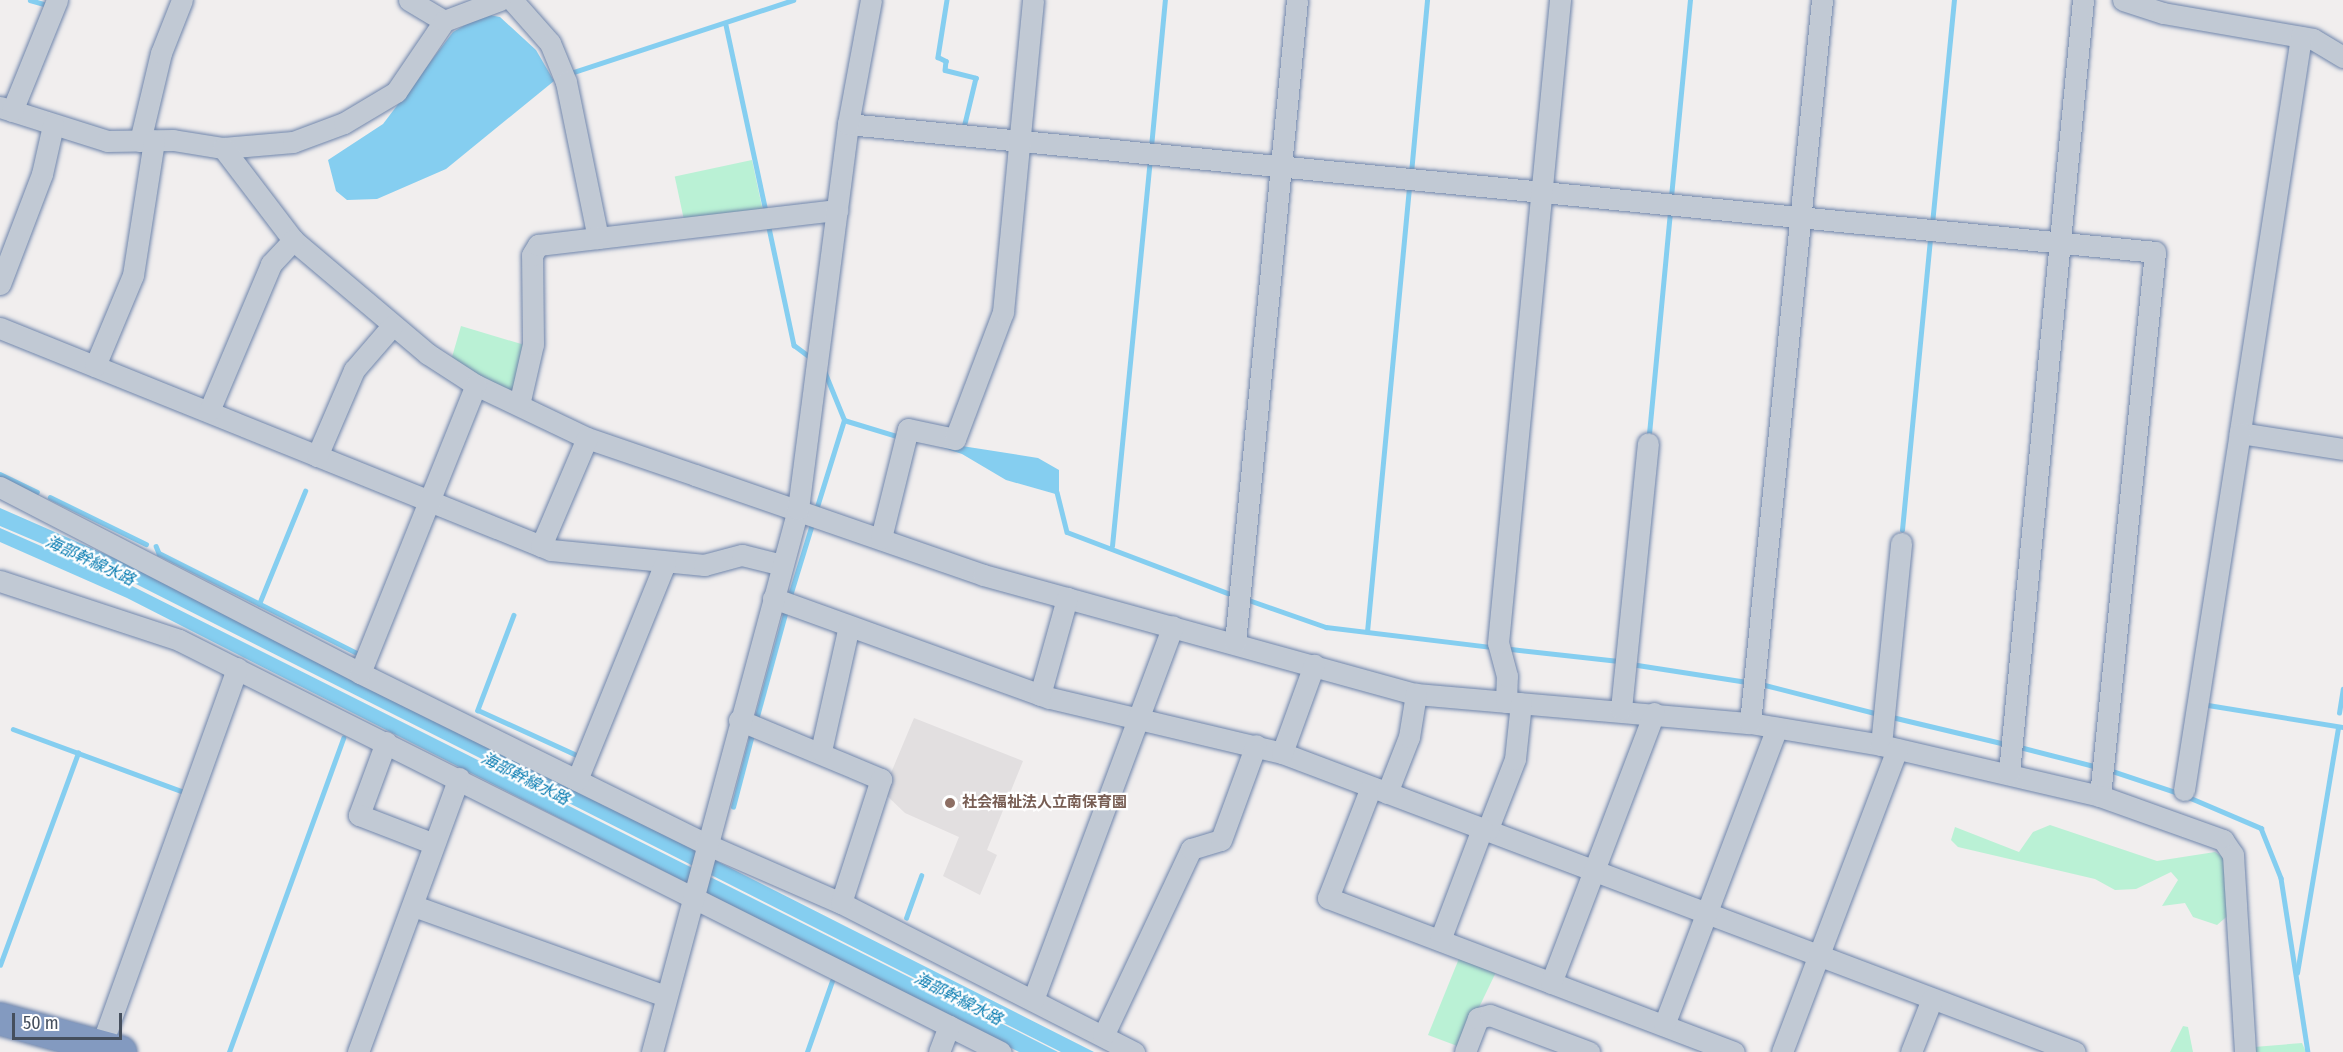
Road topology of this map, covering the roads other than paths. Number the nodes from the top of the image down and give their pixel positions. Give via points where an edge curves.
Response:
1 (57, 0) edge
2 (182, 0) edge
3 (409, 0) edge
4 (500, 0) edge
5 (512, 0) edge
6 (872, 0) edge
7 (1033, 0) edge
8 (1297, 0) edge
9 (1560, 0) edge
10 (1822, 0) edge
11 (2083, 0) edge
12 (2123, 0) edge
13 (444, 21) junction
14 (2301, 37) junction
15 (2343, 57) edge
16 (6, 109) edge
17 (848, 124) junction
18 (54, 125) junction
19 (147, 141) junction
20 (1020, 141) junction
21 (223, 148) junction
22 (1281, 167) junction
23 (1541, 193) junction
24 (837, 210) junction
25 (1801, 217) junction
26 (598, 238) junction
27 (293, 240) junction
28 (2060, 243) junction
29 (0, 284) edge
30 (392, 326) junction
31 (0, 328) edge
32 (95, 366) junction
33 (476, 385) junction
34 (519, 405) junction
35 (209, 411) junction
36 (2240, 433) junction
37 (587, 438) junction
38 (1648, 443) dead end
39 (2343, 449) edge
40 (317, 456) junction
41 (0, 487) edge
42 (430, 502) junction
43 (810, 513) junction
44 (881, 538) junction
45 (1901, 543) dead end
46 (541, 546) junction
47 (665, 563) junction
48 (782, 565) junction
49 (0, 581) edge
50 (1067, 598) junction
51 (782, 601) junction
52 (849, 626) junction
53 (1173, 626) junction
54 (1235, 643) junction
55 (1314, 666) junction
56 (237, 668) junction
57 (360, 673) junction
58 (1040, 694) junction
59 (1416, 694) junction
60 (1513, 702) junction
61 (1622, 709) junction
62 (1654, 713) junction
63 (1139, 719) junction
64 (748, 723) junction
65 (1750, 723) junction
66 (1777, 728) junction
67 (386, 742) junction
68 (1256, 745) junction
69 (1889, 747) junction
70 (821, 751) junction
71 (1282, 753) junction
72 (2009, 773) junction
73 (459, 778) junction
74 (577, 780) junction
75 (1379, 790) junction
76 (2184, 790) dead end
77 (2100, 796) junction
78 (1484, 830) junction
79 (434, 844) junction
80 (706, 844) junction
81 (1594, 871) junction
82 (693, 893) junction
83 (841, 903) junction
84 (414, 906) junction
85 (1706, 912) junction
86 (1440, 940) junction
87 (1819, 956) junction
88 (1551, 983) junction
89 (666, 996) junction
90 (1932, 999) junction
91 (1033, 1000) junction
92 (0, 1019) edge
93 (1664, 1025) junction
94 (949, 1026) junction
95 (1103, 1036) junction
96 (1550, 1045) edge
97 (107, 1050) edge
98 (358, 1052) edge
99 (652, 1052) edge
100 (939, 1052) edge
101 (1001, 1052) edge
102 (1134, 1052) edge
103 (1465, 1052) edge
104 (1589, 1052) edge
105 (1734, 1052) edge
106 (1782, 1052) edge
107 (1911, 1052) edge
108 (2075, 1052) edge
109 (2245, 1052) edge

1 - 16 street
2 - 19 street via 161,53
3 - 13 street
4 - 13 street
5 - 26 street via 550,43 564,76
6 - 17 street
7 - 20 street
8 - 22 street
9 - 23 street
10 - 25 street
11 - 28 street
12 - 14 street via 2163,13
13 - 21 street via 396,92 344,123 293,142
14 - 15 street
14 - 36 street
16 - 18 street
17 - 20 street
17 - 24 street
18 - 19 street via 107,141
18 - 29 street via 42,174
19 - 21 street
19 - 32 street via 133,275
20 - 22 street
20 - 44 street via 1003,312 955,439 908,429
21 - 27 street
22 - 23 street
22 - 54 street
23 - 25 street
23 - 60 street via 1498,643
24 - 26 street
24 - 43 street
25 - 28 street
25 - 65 street
26 - 34 street via 538,245 532,255 533,344
27 - 30 street
27 - 35 street via 271,264
28 - 72 street
28 - 77 street via 2155,252
30 - 33 street
30 - 40 street via 354,370
31 - 32 street
32 - 35 street
33 - 34 street
33 - 42 street
34 - 37 street
35 - 40 street
36 - 39 street
36 - 76 street
37 - 43 street
37 - 46 street
38 - 61 street
40 - 42 street
41 - 57 street
42 - 46 street
42 - 57 street
43 - 44 street
43 - 48 street
44 - 50 street
45 - 69 street
46 - 47 street
47 - 48 street via 704,565 742,555
47 - 74 street
48 - 51 street
49 - 56 street via 179,640
50 - 53 street
50 - 58 street
51 - 52 street
51 - 64 street
52 - 58 street
52 - 70 street
53 - 54 street
53 - 63 street
54 - 55 street
55 - 59 street
55 - 71 street
56 - 67 street
56 - 97 street
57 - 74 street
58 - 63 street
59 - 60 street
59 - 75 street via 1409,737
60 - 61 street
60 - 78 street via 1515,759
61 - 62 street
62 - 65 street
62 - 81 street
63 - 68 street
63 - 91 street
64 - 70 street
64 - 80 street
65 - 66 street
66 - 69 street
66 - 85 street
67 - 73 street
67 - 79 street via 358,815
68 - 71 street
68 - 95 street via 1221,840 1191,849
69 - 72 street
69 - 87 street
70 - 83 street via 881,779
71 - 75 street
72 - 77 street
73 - 79 street
73 - 82 street
74 - 80 street
75 - 78 street
75 - 86 street via 1328,898
77 - 109 street via 2229,845
78 - 81 street
78 - 86 street
79 - 84 street
80 - 82 street
80 - 83 street
81 - 85 street
81 - 88 street
82 - 89 street
82 - 94 street
83 - 91 street
84 - 89 street
84 - 98 street
85 - 87 street
85 - 93 street
86 - 88 street
87 - 90 street
87 - 106 street
88 - 93 street
89 - 99 street
90 - 107 street
90 - 108 street
91 - 95 street
92 - 97 highway
93 - 105 street
94 - 100 street
94 - 101 street
95 - 102 street
96 - 103 street via 1490,1015 1478,1018
96 - 104 street

